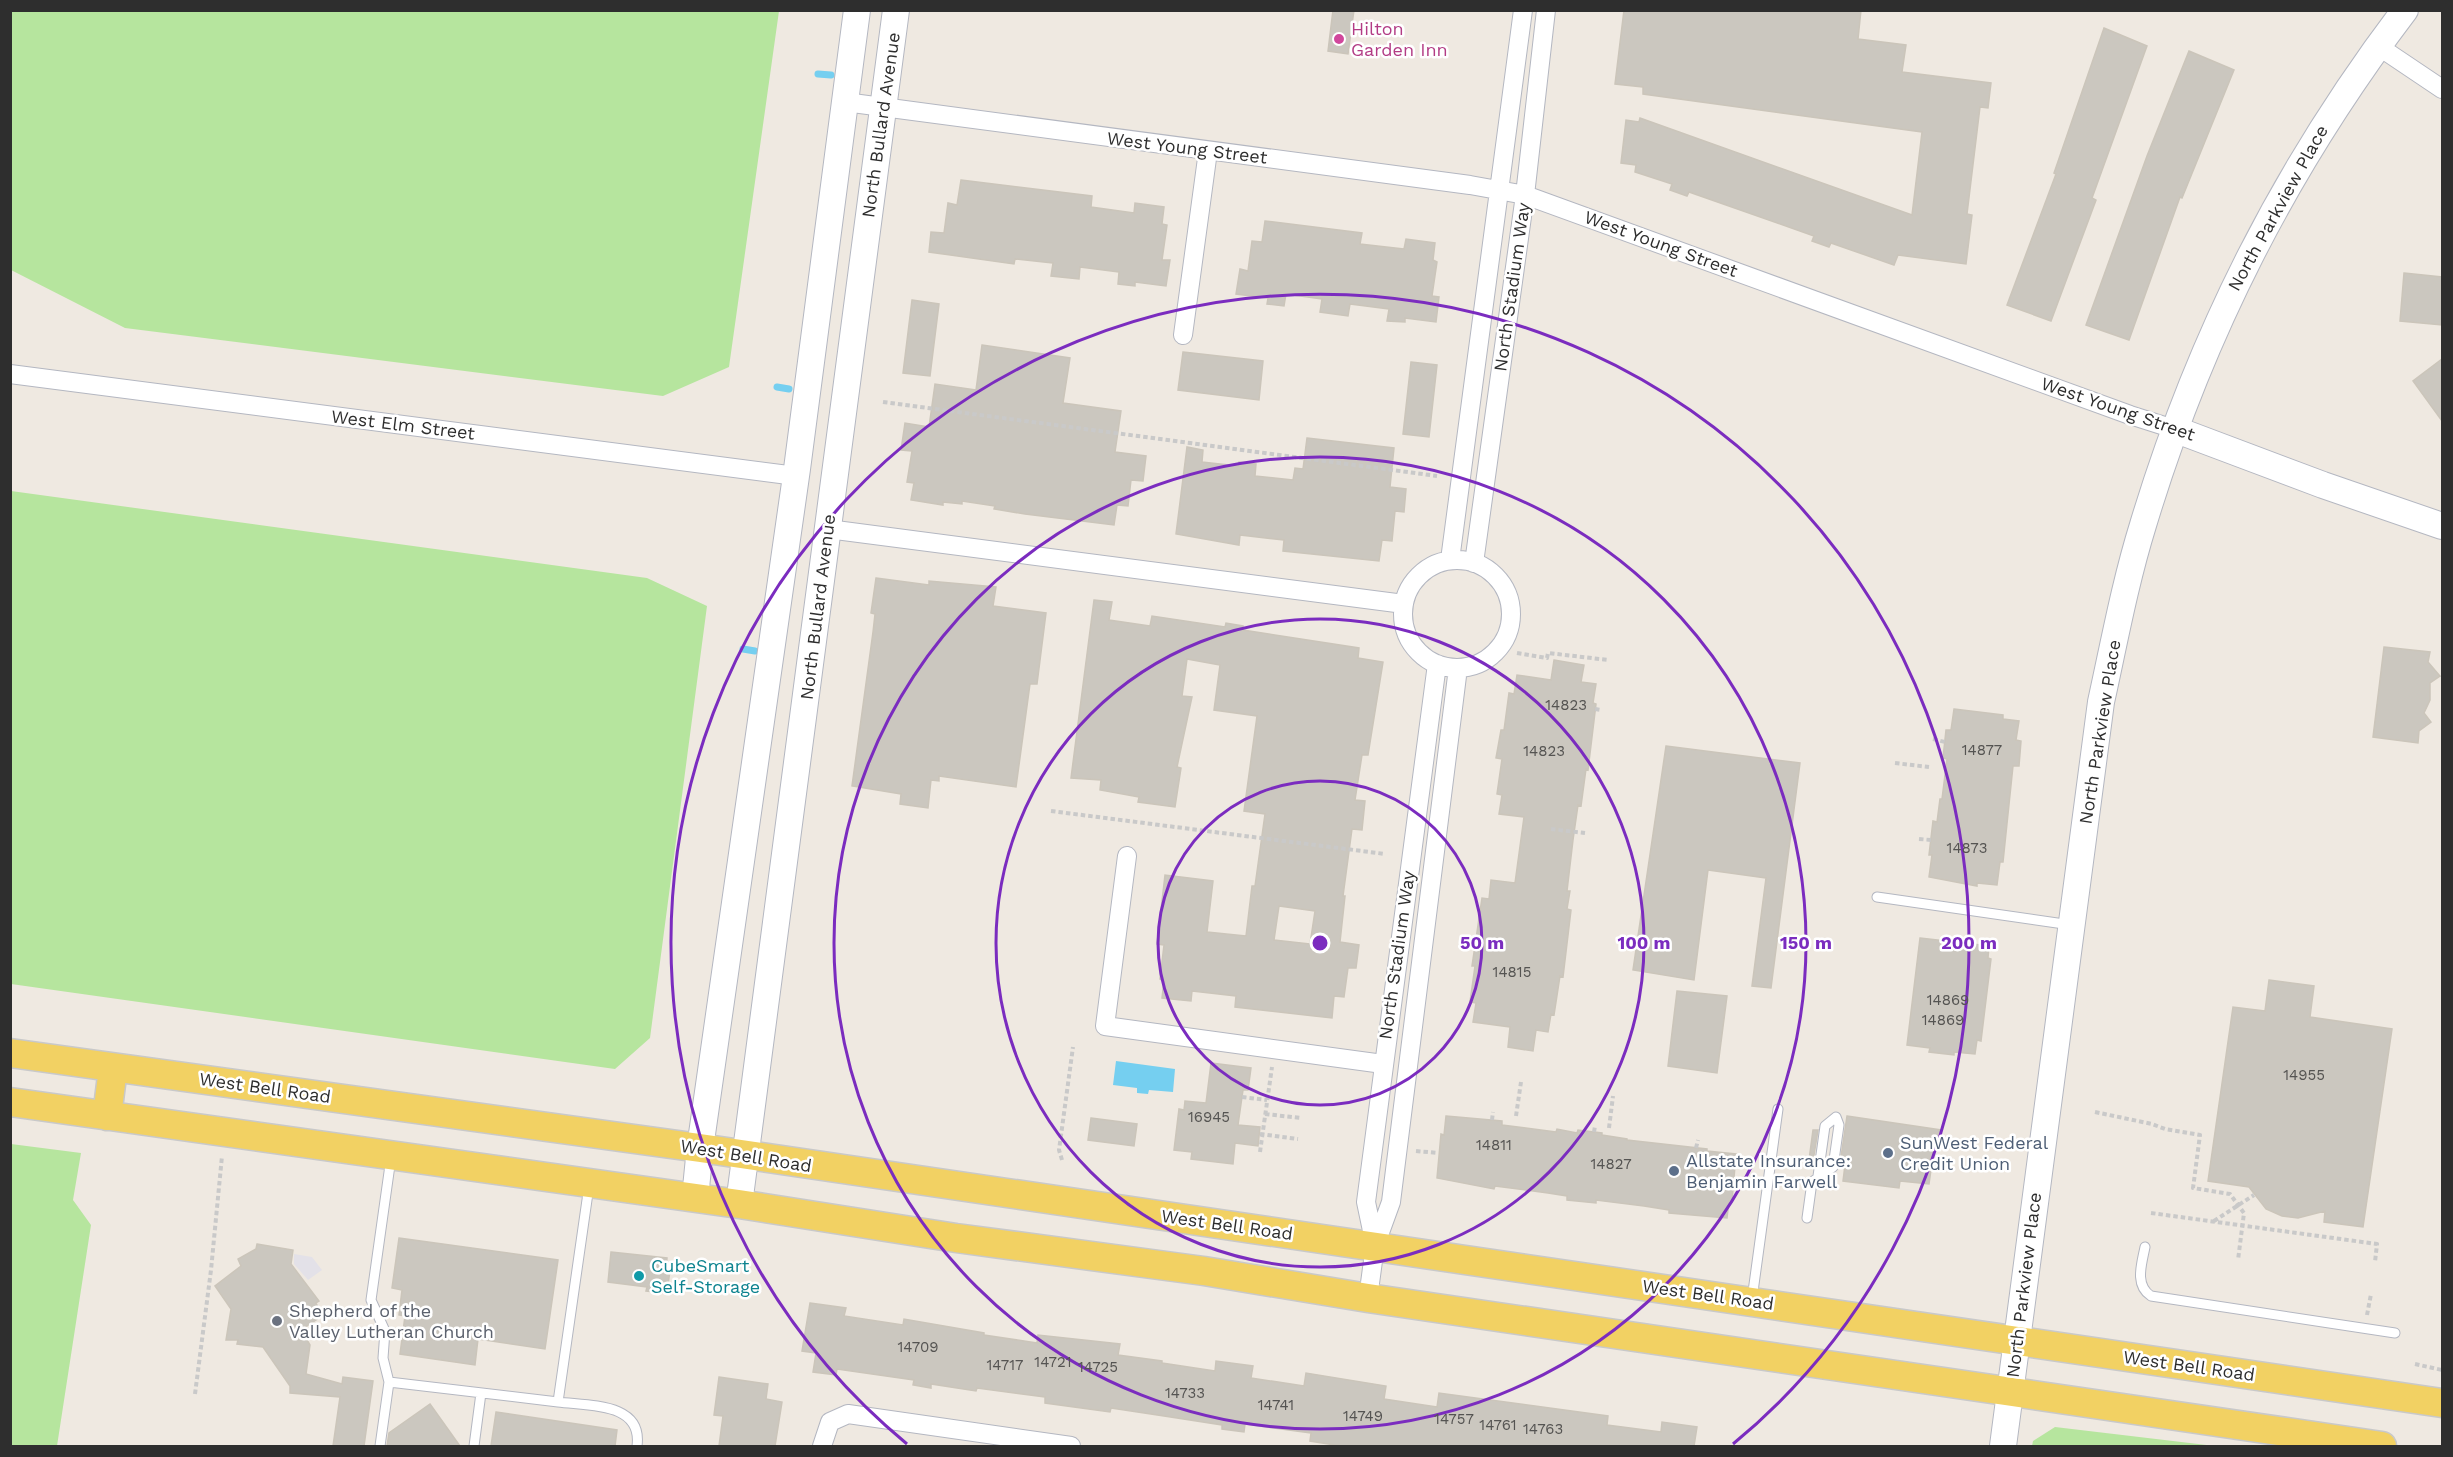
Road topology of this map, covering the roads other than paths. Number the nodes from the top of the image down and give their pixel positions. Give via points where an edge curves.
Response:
1 (857, 10) edge
2 (896, 10) edge
3 (1523, 10) edge
4 (1546, 10) edge
5 (2405, 10) edge
6 (2378, 46) junction
7 (2442, 89) edge
8 (845, 102) junction
9 (883, 108) junction
10 (1209, 151) junction
11 (1500, 191) junction
12 (1525, 195) junction
13 (1183, 335) dead end
14 (10, 374) edge
15 (2174, 429) junction
16 (796, 476) junction
17 (2442, 526) edge
18 (828, 529) junction
19 (1450, 560) junction
20 (1474, 563) junction
21 (1404, 604) junction
22 (1437, 664) junction
23 (1458, 668) junction
24 (1127, 856) dead end
25 (1877, 897) dead end
26 (2073, 925) junction
27 (10, 1053) edge
28 (1383, 1064) junction
29 (113, 1068) junction
30 (10, 1102) edge
31 (1778, 1109) dead end
32 (107, 1116) junction
33 (1836, 1117) dead end
34 (699, 1148) junction
35 (391, 1156) junction
36 (747, 1156) junction
37 (589, 1184) junction
38 (694, 1198) junction
39 (739, 1204) junction
40 (1807, 1218) dead end
41 (1375, 1246) junction
42 (2145, 1247) dead end
43 (1368, 1298) junction
44 (1752, 1301) junction
45 (2395, 1333) dead end
46 (2018, 1341) junction
47 (389, 1382) junction
48 (481, 1393) junction
49 (2010, 1393) junction
50 (558, 1402) junction
51 (2442, 1403) edge
52 (380, 1446) edge
53 (474, 1446) edge
54 (637, 1446) edge
55 (822, 1446) edge
56 (1071, 1446) edge
57 (2003, 1446) edge
58 (2382, 1446) edge

1 - 8 main road, North Bullard Avenue
2 - 9 main road, North Bullard Avenue
3 - 11 street, North Stadium Way
4 - 12 street, North Stadium Way
5 - 6 main road, North Parkview Place
6 - 7 street
6 - 15 main road, North Parkview Place via 2330,116 2251,249
8 - 9 street, West Young Street
8 - 16 main road, North Bullard Avenue
9 - 10 street, West Young Street
9 - 18 main road, North Bullard Avenue
10 - 11 street, West Young Street
10 - 13 street
11 - 12 street, West Young Street
11 - 19 street, North Stadium Way
12 - 15 street, West Young Street
12 - 20 street, North Stadium Way
14 - 16 street, West Elm Street
15 - 17 main road, West Young Street
15 - 26 main road, North Parkview Place via 2133,560 2101,702
16 - 34 main road, North Bullard Avenue
18 - 21 street
18 - 36 main road, North Bullard Avenue
19 - 20 street
19 - 21 street via 1419,575
20 - 23 street via 1501,583 1509,598 1509,629 1495,652
21 - 22 street via 1404,625 1410,642
22 - 23 street
22 - 28 street, North Stadium Way
23 - 41 street, North Stadium Way via 1391,1202
24 - 28 street via 1105,1026
25 - 26 lane
26 - 46 main road, North Parkview Place
27 - 29 main road, West Bell Road
28 - 41 street, North Stadium Way via 1366,1202
29 - 32 main road
29 - 34 main road, West Bell Road
30 - 32 main road
31 - 44 lane
32 - 35 main road
33 - 40 lane via 1839,1125 1833,1167 1812,1182
34 - 36 main road, West Bell Road
34 - 38 main road, North Bullard Avenue
35 - 37 main road
35 - 47 lane via 371,1300 385,1331 383,1358
36 - 39 main road, North Bullard Avenue
36 - 41 main road, West Bell Road
37 - 38 main road
37 - 50 lane
38 - 39 main road
39 - 43 main road via 956,1238 1204,1270
41 - 43 street, North Stadium Way
41 - 44 main road, West Bell Road
42 - 45 lane via 2141,1283 2151,1296
43 - 49 main road
44 - 46 main road, West Bell Road
46 - 49 main road, North Parkview Place
46 - 51 main road, West Bell Road
47 - 48 lane
47 - 52 lane
48 - 50 lane
48 - 53 lane
49 - 57 main road, North Parkview Place
49 - 58 main road
50 - 54 lane via 615,1410 628,1416 635,1427
55 - 56 street via 830,1422 848,1414

